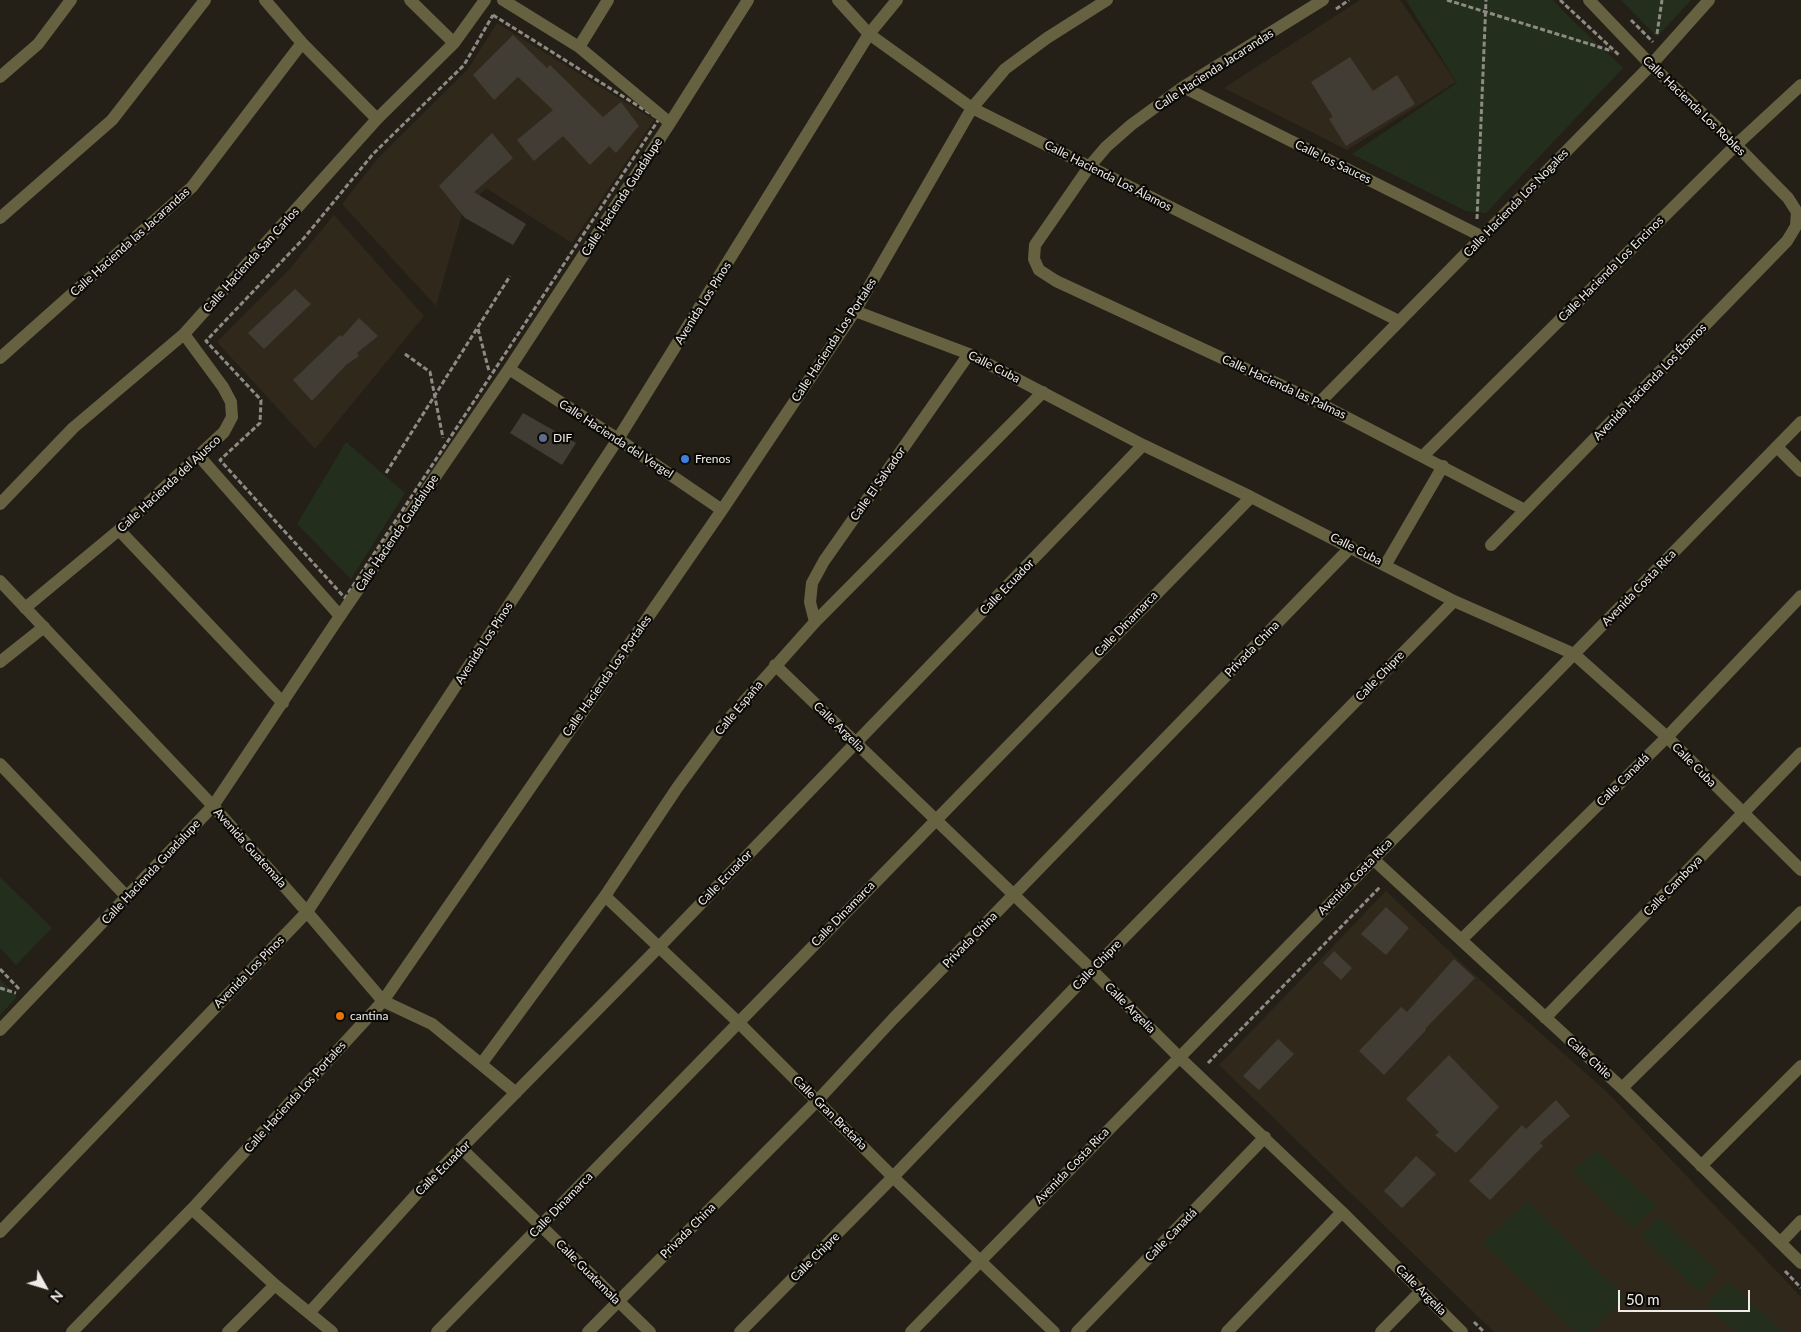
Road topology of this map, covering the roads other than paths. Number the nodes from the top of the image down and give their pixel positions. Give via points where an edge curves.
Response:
1 (71, 0) edge
2 (205, 0) edge
3 (265, 0) edge
4 (410, 0) edge
5 (485, 0) edge
6 (503, 0) edge
7 (608, 0) edge
8 (748, 0) edge
9 (838, 0) edge
10 (898, 0) edge
11 (1107, 0) edge
12 (1323, 0) edge
13 (1589, 0) edge
14 (1709, 0) edge
15 (870, 34) junction
16 (302, 43) junction
17 (454, 43) junction
18 (578, 47) junction
19 (1651, 65) junction
20 (0, 77) edge
21 (1801, 85) edge
22 (1183, 87) junction
23 (972, 108) junction
24 (376, 119) junction
25 (670, 123) junction
26 (1736, 146) junction
27 (1089, 167) junction
28 (1797, 212) joint
29 (0, 218) edge
30 (1483, 236) junction
31 (1039, 270) joint
32 (855, 311) junction
33 (1399, 321) junction
34 (184, 334) junction
35 (969, 354) junction
36 (0, 358) edge
37 (509, 369) junction
38 (1043, 392) junction
39 (1319, 403) junction
40 (1801, 422) edge
41 (618, 439) junction
42 (1143, 445) junction
43 (1777, 447) junction
44 (199, 456) junction
45 (1423, 456) junction
46 (1442, 466) junction
47 (1801, 471) edge
48 (1251, 496) junction
49 (0, 504) edge
50 (722, 510) junction
51 (1526, 510) junction
52 (119, 530) junction
53 (1491, 545) dead end
54 (1351, 547) junction
55 (1386, 564) junction
56 (0, 581) edge
57 (1801, 596) edge
58 (1454, 601) junction
59 (25, 608) junction
60 (340, 616) junction
61 (815, 622) junction
62 (44, 627) junction
63 (1574, 654) junction
64 (0, 662) edge
65 (775, 665) junction
66 (282, 703) junction
67 (1666, 737) junction
68 (856, 743) junction
69 (1801, 753) edge
70 (0, 764) edge
71 (213, 806) junction
72 (1744, 813) junction
73 (936, 819) junction
74 (1373, 858) junction
75 (1801, 870) edge
76 (1013, 895) junction
77 (605, 896) junction
78 (127, 897) junction
79 (307, 912) junction
80 (1801, 912) edge
81 (1462, 939) junction
82 (659, 947) junction
83 (1092, 970) junction
84 (383, 1001) junction
85 (1545, 1018) junction
86 (738, 1022) junction
87 (0, 1030) edge
88 (1179, 1057) junction
89 (482, 1063) junction
90 (1801, 1066) edge
91 (1622, 1088) junction
92 (516, 1093) junction
93 (817, 1101) junction
94 (1265, 1137) junction
95 (462, 1149) junction
96 (1701, 1166) junction
97 (893, 1177) junction
98 (192, 1210) junction
99 (1342, 1212) junction
100 (1801, 1221) edge
101 (541, 1225) junction
102 (0, 1232) edge
103 (1781, 1242) junction
104 (980, 1260) junction
105 (1801, 1263) edge
106 (275, 1285) junction
107 (1422, 1290) junction
108 (618, 1301) junction
109 (309, 1312) junction
110 (72, 1332) edge
111 (228, 1332) edge
112 (332, 1332) edge
113 (436, 1332) edge
114 (588, 1332) edge
115 (650, 1332) edge
116 (740, 1332) edge
117 (911, 1332) edge
118 (1054, 1332) edge
119 (1077, 1332) edge
120 (1227, 1332) edge
121 (1381, 1332) edge
122 (1462, 1332) edge

1 - 20 street via 38,44
2 - 29 street via 112,120
3 - 16 street
4 - 17 street
5 - 17 street, Calle Hacienda San Carlos
6 - 18 street
7 - 18 street
8 - 25 street, Calle Hacienda Guadalupe
9 - 15 street, Calle Hacienda Los Álamos
10 - 15 street, Avenida Los Pinos
11 - 23 street, Calle Hacienda Los Portales via 1005,69
12 - 22 street, Calle Hacienda Jacarandas
13 - 19 street, Calle Hacienda Los Robles
14 - 19 street, Calle Hacienda Los Nogales
15 - 23 street, Calle Hacienda Los Álamos
15 - 41 street, Avenida Los Pinos
16 - 24 street
16 - 36 street, Calle Hacienda las Jacarandas via 192,187
17 - 24 street, Calle Hacienda San Carlos
18 - 25 street
19 - 26 street, Calle Hacienda Los Robles
19 - 30 street, Calle Hacienda Los Nogales
21 - 26 street, Calle Hacienda Los Encinos
22 - 27 street, Calle Hacienda Jacarandas via 1131,125
22 - 30 street, Calle los Sauces
23 - 27 street, Calle Hacienda Los Álamos
23 - 32 street, Calle Hacienda Los Portales
24 - 34 street, Calle Hacienda San Carlos
25 - 37 street, Calle Hacienda Guadalupe
26 - 28 street, Calle Hacienda Los Robles via 1788,198
26 - 45 street, Calle Hacienda Los Encinos
27 - 31 street, Calle Hacienda Jacarandas via 1035,245 1034,259
27 - 33 street, Calle Hacienda Los Álamos
28 - 51 street, Avenida Hacienda Los Ébanos via 1796,226 1787,241
30 - 33 street, Calle Hacienda Los Nogales
31 - 39 street, Calle Hacienda las Palmas
32 - 35 street, Calle Cuba
32 - 50 street, Calle Hacienda Los Portales
33 - 39 street, Calle Hacienda Los Nogales
34 - 44 street, Calle Hacienda del Ajusco via 223,386 232,417 224,432
34 - 49 street, Calle Hacienda San Carlos via 73,428
35 - 38 street, Calle Cuba
35 - 61 street, Calle El Salvador via 824,561 812,583 810,602
37 - 41 street, Calle Hacienda del Vergel
37 - 60 street, Calle Hacienda Guadalupe
38 - 42 street, Calle Cuba
38 - 61 street, Calle España
39 - 45 street, Calle Hacienda las Palmas
40 - 43 street, Avenida Costa Rica
41 - 50 street, Calle Hacienda del Vergel
41 - 79 street, Avenida Los Pinos
42 - 48 street, Calle Cuba
42 - 68 street, Calle Ecuador
43 - 47 street
43 - 63 street, Avenida Costa Rica
44 - 52 street, Calle Hacienda del Ajusco
44 - 60 street
45 - 46 street, Calle Hacienda las Palmas
46 - 51 street, Calle Hacienda las Palmas
46 - 55 street
48 - 54 street, Calle Cuba
48 - 73 street, Calle Dinamarca
50 - 84 street, Calle Hacienda Los Portales
51 - 53 street, Avenida Hacienda Los Ébanos
52 - 59 street, Calle Hacienda del Ajusco
52 - 66 street
54 - 55 street, Calle Cuba
54 - 76 street, Privada China
55 - 58 street, Calle Cuba
56 - 59 street, Avenida Guatemala
57 - 67 street, Calle Canadá
58 - 63 street, Calle Cuba
58 - 83 street, Calle Chipre
59 - 62 street, Avenida Guatemala
60 - 66 street, Calle Hacienda Guadalupe
61 - 65 street, Calle España
62 - 64 street
62 - 71 street, Avenida Guatemala
63 - 67 street, Calle Cuba
63 - 74 street, Avenida Costa Rica
65 - 68 street, Calle Argelia
65 - 77 street, Calle España via 700,756
66 - 71 street, Calle Hacienda Guadalupe
67 - 72 street, Calle Cuba
67 - 81 street, Calle Canadá
68 - 73 street, Calle Argelia
68 - 82 street, Calle Ecuador
69 - 72 street, Calle Camboya
70 - 78 street
71 - 78 street, Calle Hacienda Guadalupe
71 - 79 street, Avenida Guatemala
72 - 75 street, Calle Cuba
72 - 85 street, Calle Camboya
73 - 76 street, Calle Argelia
73 - 86 street, Calle Dinamarca
74 - 81 street, Calle Chile
74 - 88 street, Avenida Costa Rica
76 - 83 street, Calle Argelia
76 - 93 street, Privada China
77 - 82 street, Calle Gran Bretaña
77 - 89 street, Calle España
78 - 87 street, Calle Hacienda Guadalupe
79 - 84 street, Avenida Guatemala
79 - 102 street, Avenida Los Pinos
80 - 91 street
81 - 85 street, Calle Chile
82 - 86 street, Calle Gran Bretaña
82 - 92 street, Calle Ecuador
83 - 88 street, Calle Argelia
83 - 97 street, Calle Chipre
84 - 89 street, Avenida Guatemala via 432,1024
84 - 98 street, Calle Hacienda Los Portales
85 - 91 street, Calle Chile
86 - 93 street, Calle Gran Bretaña
86 - 101 street, Calle Dinamarca
88 - 94 street, Calle Argelia
88 - 104 street, Avenida Costa Rica
89 - 92 street, Avenida Guatemala
90 - 96 street
91 - 96 street, Calle Chile
92 - 95 street, Calle Ecuador
93 - 97 street, Calle Gran Bretaña
93 - 108 street, Privada China
94 - 99 street, Calle Argelia
94 - 119 street, Calle Canadá
95 - 101 street, Calle Guatemala
95 - 109 street, Calle Ecuador
96 - 103 street, Calle Chile
97 - 104 street, Calle Gran Bretaña
97 - 116 street, Calle Chipre
98 - 106 street
98 - 110 street, Calle Hacienda Los Portales
99 - 107 street, Calle Argelia
99 - 120 street
100 - 103 street
101 - 108 street, Calle Guatemala
101 - 113 street, Calle Dinamarca
103 - 105 street, Calle Chile
104 - 117 street, Avenida Costa Rica
104 - 118 street, Calle Gran Bretaña
106 - 109 street
106 - 111 street
107 - 121 street
107 - 122 street, Calle Argelia
108 - 114 street, Privada China
108 - 115 street, Calle Guatemala
109 - 112 street

